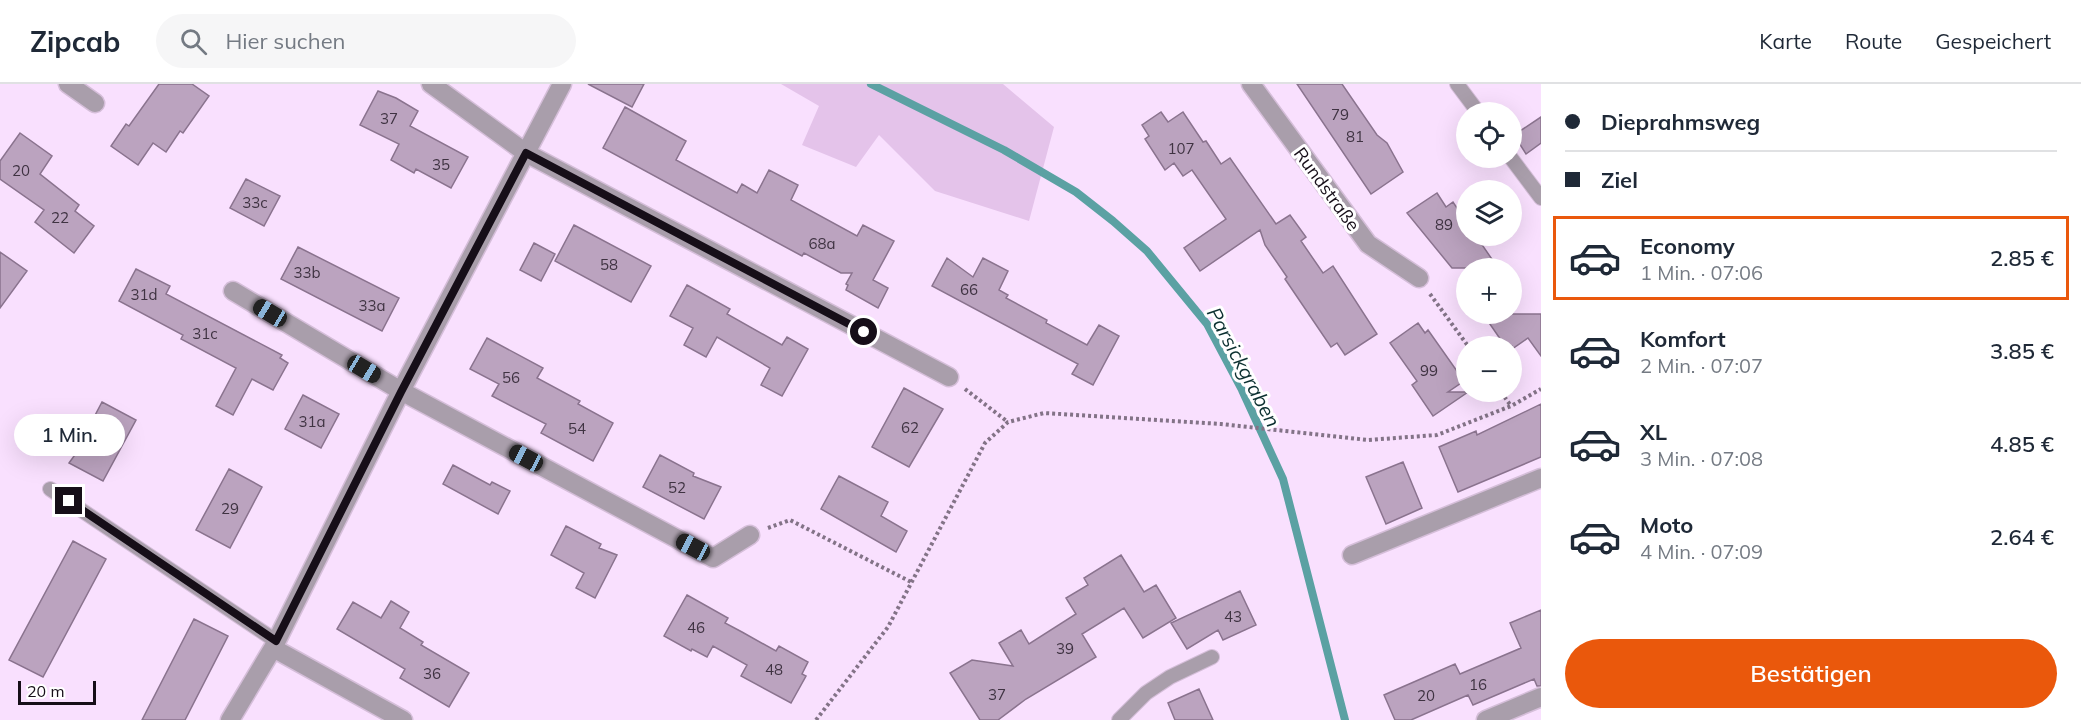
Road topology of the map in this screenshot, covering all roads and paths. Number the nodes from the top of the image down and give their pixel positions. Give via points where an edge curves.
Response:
1 (68, 84) edge
2 (431, 84) edge
3 (562, 84) edge
4 (1251, 84) edge
5 (1457, 84) edge
6 (1470, 102) edge
7 (95, 103) dead end
8 (526, 153) junction
9 (1518, 168) edge
10 (1541, 198) edge
11 (1419, 278) joint
12 (233, 291) dead end
13 (1461, 336) edge
14 (949, 377) joint
15 (1541, 388) edge
16 (401, 392) junction
17 (1508, 402) edge
18 (1511, 406) junction
19 (1008, 422) junction
20 (1541, 478) edge
21 (50, 489) dead end
22 (750, 535) joint
23 (1352, 555) dead end
24 (913, 583) junction
25 (274, 644) junction
26 (1212, 657) dead end
27 (1541, 697) edge
28 (230, 720) edge
29 (401, 720) edge
30 (816, 720) edge
31 (1119, 720) edge
32 (1486, 720) edge

1 - 7 street
2 - 8 street
3 - 8 street
4 - 11 street, Rundstraße via 1368,244
5 - 6 lane
8 - 14 street
8 - 16 street
9 - 10 lane
11 - 13 path
12 - 16 street
14 - 19 path
15 - 18 path
16 - 22 street via 713,558
16 - 25 street
17 - 18 path
18 - 19 path via 1437,435 1368,440 1221,424 1044,413
19 - 24 path via 985,443
20 - 23 street
21 - 25 lane
22 - 24 path via 790,520
24 - 30 path via 888,627
25 - 28 street
25 - 29 street
26 - 31 lane via 1146,693
27 - 32 street

